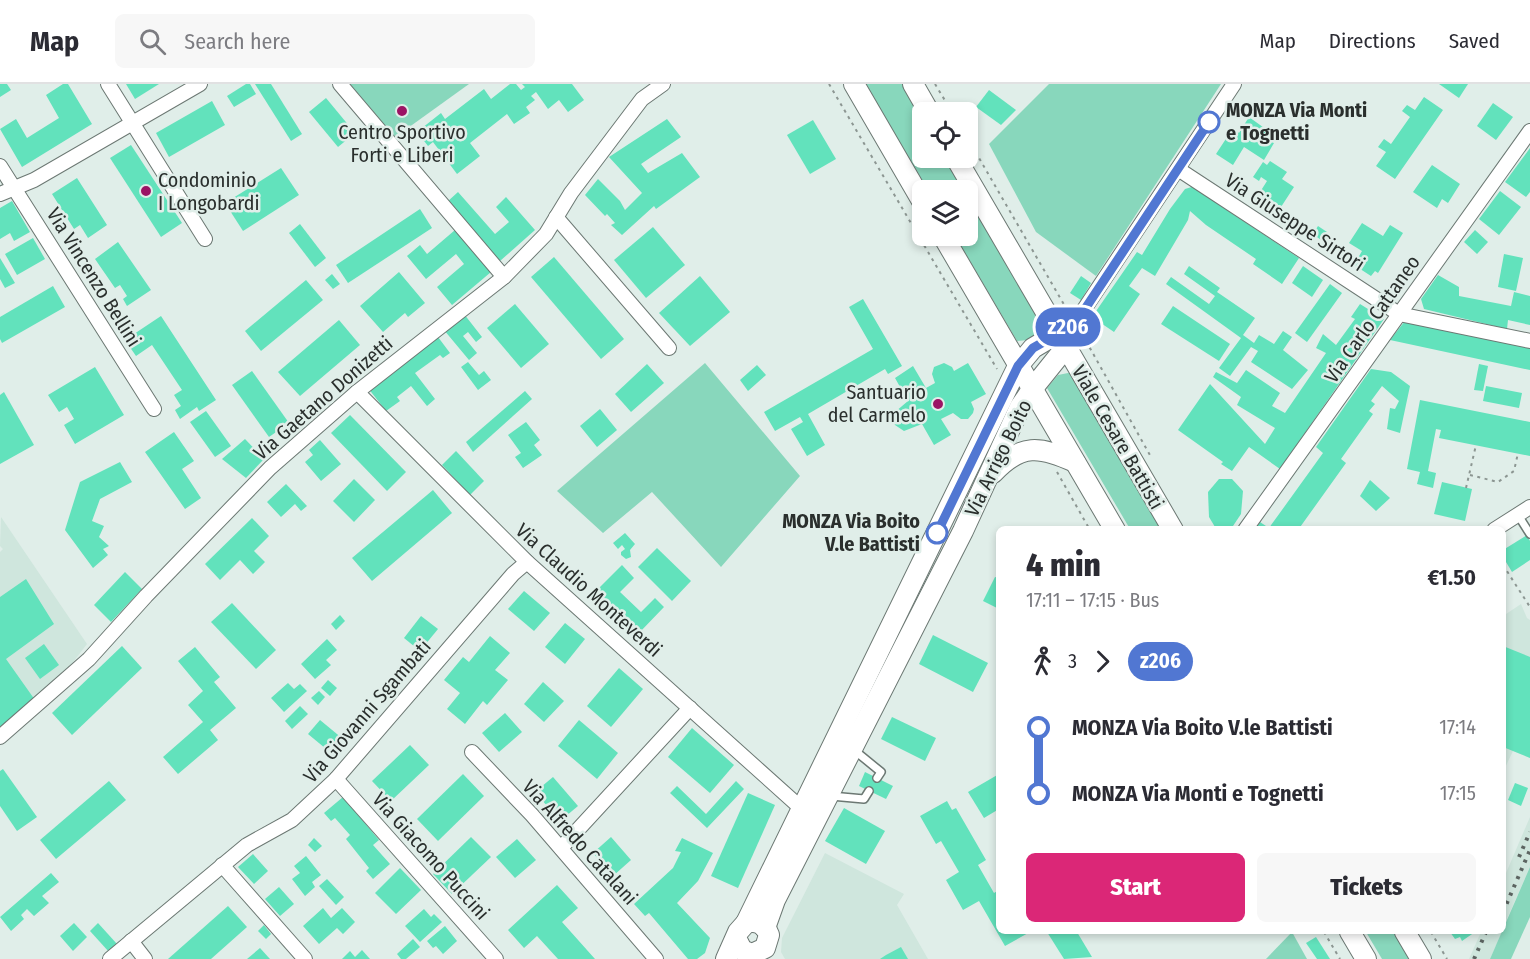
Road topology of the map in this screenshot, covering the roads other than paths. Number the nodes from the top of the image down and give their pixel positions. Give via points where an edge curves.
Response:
1 (108, 84) edge
2 (201, 84) edge
3 (340, 84) edge
4 (663, 84) edge
5 (854, 84) edge
6 (913, 84) edge
7 (1234, 84) edge
8 (923, 102) edge
9 (133, 123) junction
10 (1530, 132) edge
11 (0, 166) edge
12 (962, 168) edge
13 (1178, 169) junction
14 (912, 184) edge
15 (6, 191) edge
16 (556, 217) junction
17 (205, 239) dead end
18 (949, 246) edge
19 (504, 277) junction
20 (1400, 314) junction
21 (1075, 324) joint
22 (1061, 340) junction
23 (1530, 341) edge
24 (669, 348) dead end
25 (1018, 366) junction
26 (1033, 388) junction
27 (357, 392) junction
28 (154, 409) dead end
29 (1075, 462) junction
30 (980, 493) junction
31 (1524, 511) edge
32 (1113, 526) edge
33 (1171, 526) edge
34 (1248, 526) edge
35 (1500, 526) edge
36 (1530, 534) edge
37 (526, 562) junction
38 (690, 708) junction
39 (0, 737) edge
40 (852, 748) junction
41 (472, 752) dead end
42 (877, 778) dead end
43 (336, 779) junction
44 (869, 791) dead end
45 (828, 796) junction
46 (802, 808) junction
47 (561, 848) junction
48 (222, 866) junction
49 (749, 930) junction
50 (1351, 934) edge
51 (1406, 934) edge
52 (131, 941) junction
53 (759, 955) edge
54 (110, 959) edge
55 (145, 959) edge
56 (304, 959) edge
57 (496, 959) edge
58 (656, 959) edge
59 (726, 959) edge
60 (1366, 959) edge
61 (1421, 959) edge

1 - 9 street
2 - 9 street
3 - 19 street
4 - 16 street, Via Gaetano Donizetti via 642,99
5 - 14 street
6 - 8 street
7 - 13 street
9 - 15 street via 34,180
9 - 17 street
10 - 20 street, Via Carlo Cattaneo
11 - 15 street, Via Vincenzo Bellini
12 - 22 street, Viale Cesare Battisti
13 - 20 street, Via Giuseppe Sirtori
13 - 21 street
15 - 28 street, Via Vincenzo Bellini via 28,208
16 - 19 street, Via Gaetano Donizetti via 546,234
16 - 24 street
18 - 25 street
19 - 27 street, Via Gaetano Donizetti
20 - 23 street, Via Giuseppe Sirtori
20 - 34 street, Via Carlo Cattaneo
21 - 22 street, Via Arrigo Boito
22 - 25 street, Via Arrigo Boito via 1033,348
22 - 26 street, Via Arrigo Boito
22 - 33 street, Viale Cesare Battisti
25 - 26 street
25 - 46 street, Via Arrigo Boito
26 - 29 street
26 - 30 street, Via Arrigo Boito via 1020,407
27 - 37 street, Via Claudio Monteverdi
27 - 39 street, Via Gaetano Donizetti via 270,468 89,659
29 - 30 street via 1044,450 1020,452 992,475
29 - 32 street
30 - 40 street, Via Arrigo Boito
31 - 35 street
31 - 36 lane
37 - 38 street, Via Claudio Monteverdi
37 - 43 street, Via Giovanni Sgambati
38 - 46 street, Via Claudio Monteverdi
38 - 47 street
40 - 42 lane via 881,772
40 - 45 street, Via Arrigo Boito
41 - 47 street, Via Alfredo Catalani
43 - 48 street, Via Giovanni Sgambati via 292,820 247,845
43 - 57 street, Via Giacomo Puccini
44 - 45 lane via 864,799
45 - 49 street, Via Arrigo Boito via 775,900
46 - 49 street, Via Arrigo Boito
47 - 58 street, Via Alfredo Catalani
48 - 52 street, Via Giovanni Sgambati
48 - 56 street
49 - 53 street via 742,950
49 - 53 street via 769,935
49 - 59 street, Via Arrigo Boito
50 - 60 street
51 - 61 street
52 - 54 street, Via Giovanni Sgambati
52 - 55 street

